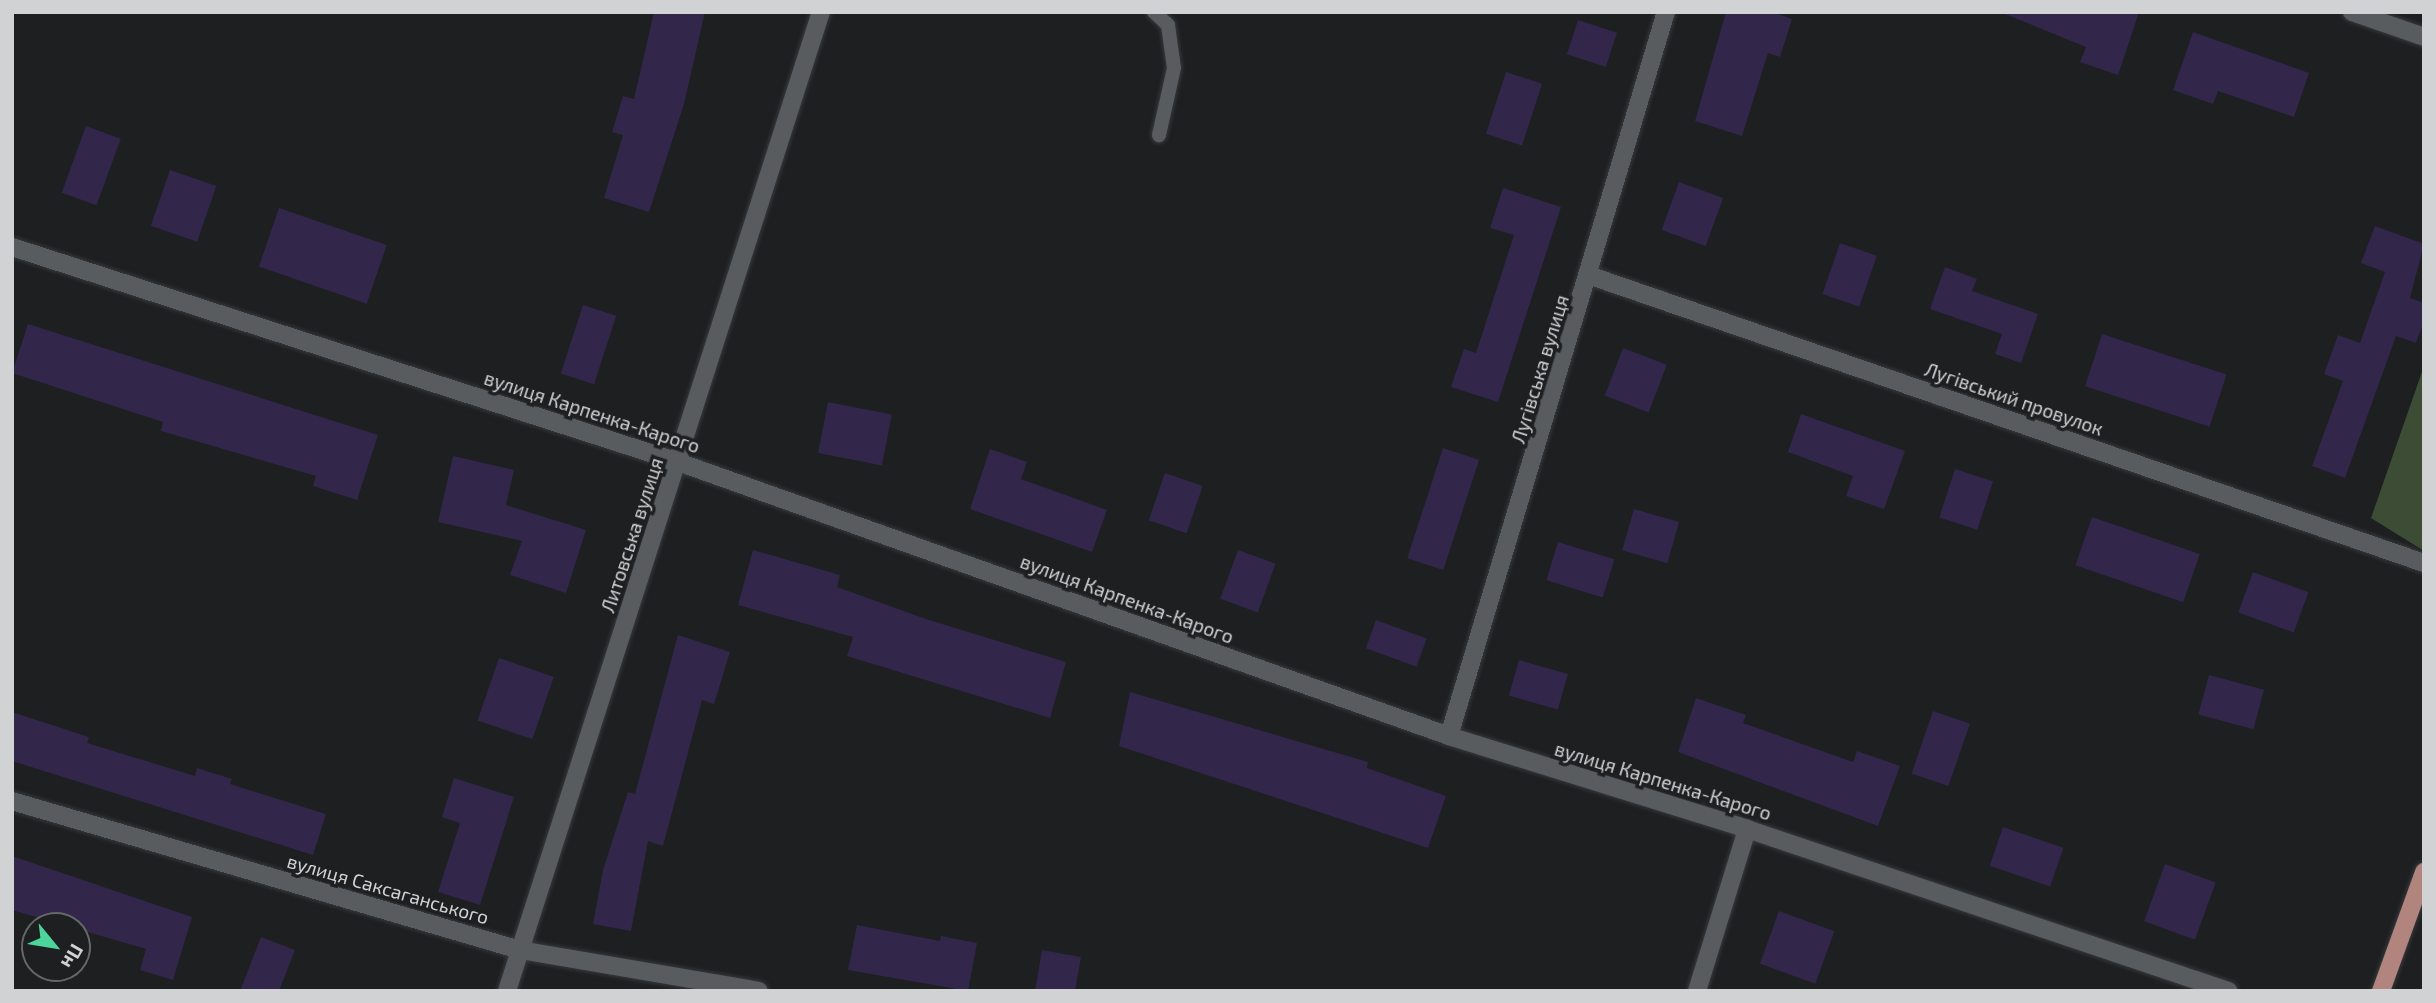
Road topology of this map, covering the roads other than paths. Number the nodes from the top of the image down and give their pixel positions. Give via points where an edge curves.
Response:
1 (821, 12) edge
2 (1154, 12) edge
3 (1666, 12) edge
4 (2352, 12) edge
5 (2424, 37) edge
6 (1159, 135) dead end
7 (12, 247) edge
8 (1591, 276) junction
9 (678, 462) junction
10 (2424, 563) edge
11 (1449, 736) junction
12 (12, 801) edge
13 (1747, 829) junction
14 (2424, 872) edge
15 (520, 950) junction
16 (507, 991) edge
17 (759, 991) edge
18 (1697, 991) edge
19 (2228, 991) edge
20 (2381, 991) edge

1 - 9 street, Литовська вулиця
2 - 6 lane via 1168,25 1174,68
3 - 8 street, Лугівська вулиця
4 - 5 street
7 - 9 street, вулиця Карпенка-Карого
8 - 10 street, Лугівський провулок
8 - 11 street, Лугівська вулиця
9 - 11 street, вулиця Карпенка-Карого
9 - 15 street, Литовська вулиця
11 - 13 street, вулиця Карпенка-Карого
12 - 15 street, вулиця Саксаганського
13 - 18 street
13 - 19 street, вулиця Карпенка-Карого
14 - 20 main road
15 - 16 street, Литовська вулиця
15 - 17 street, вулиця Саксаганського

